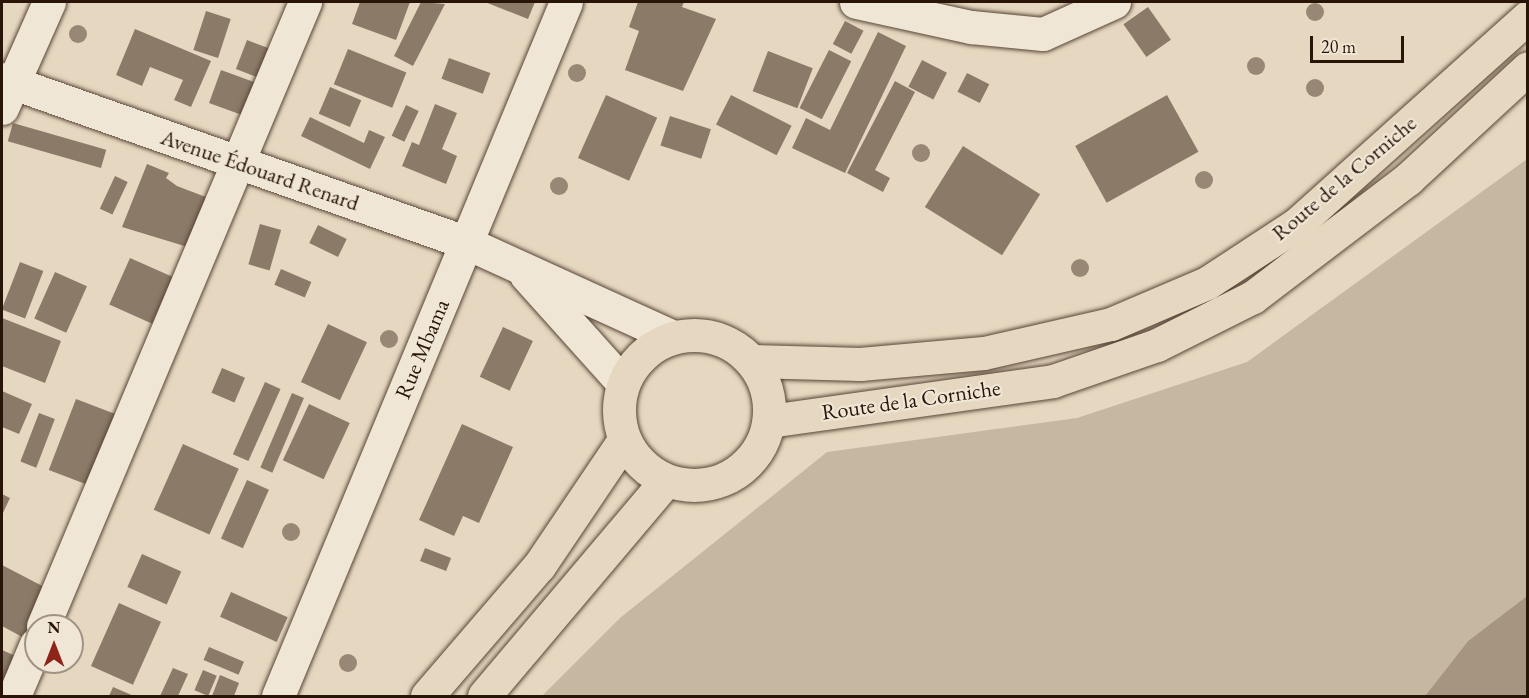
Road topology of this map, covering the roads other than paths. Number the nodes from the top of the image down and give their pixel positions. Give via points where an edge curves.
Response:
1 (49, 2) edge
2 (305, 2) edge
3 (566, 2) edge
4 (856, 2) edge
5 (1114, 2) edge
6 (1527, 17) edge
7 (1527, 68) edge
8 (5, 90) edge
9 (239, 162) junction
10 (467, 243) junction
11 (517, 265) junction
12 (673, 337) junction
13 (752, 361) junction
14 (623, 383) junction
15 (770, 421) junction
16 (624, 440) junction
17 (666, 481) junction
18 (49, 614) edge
19 (24, 672) edge
20 (14, 696) edge
21 (278, 696) edge
22 (427, 696) edge
23 (484, 696) edge

1 - 8 street
2 - 9 street
3 - 10 street, Rue Mbama
4 - 5 street via 971,27 1043,34
6 - 13 main road, Route de la Corniche via 1297,224 1207,283 1111,324 984,353 860,364
7 - 15 main road, Route de la Corniche via 1408,179 1252,297 1157,345 1053,381
8 - 9 street, Avenue Édouard Renard
9 - 10 street, Avenue Édouard Renard
9 - 18 street
10 - 11 street, Avenue Édouard Renard
10 - 21 street, Rue Mbama
11 - 12 street, Avenue Édouard Renard
11 - 14 street, Avenue Édouard Renard
12 - 13 main road, Route de la Corniche via 711,338
12 - 14 main road via 652,347
13 - 15 main road via 764,379
14 - 16 main road via 618,402
15 - 17 main road via 761,447 728,478 693,486
16 - 17 main road via 640,465
16 - 22 main road via 538,566
17 - 23 main road
19 - 20 street

